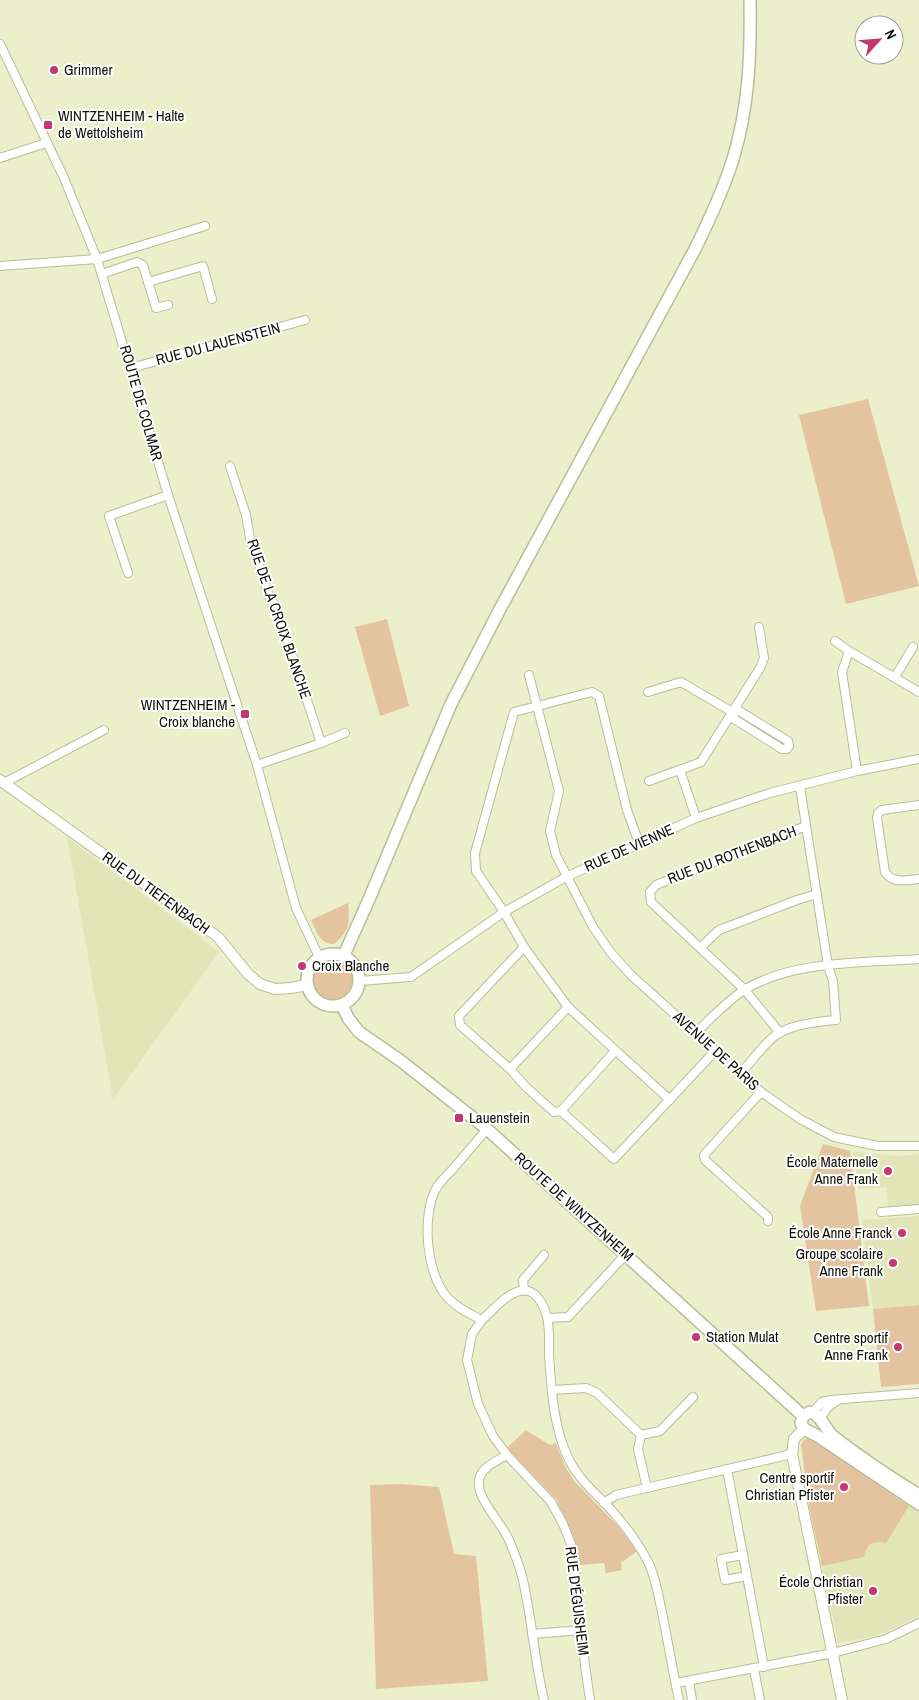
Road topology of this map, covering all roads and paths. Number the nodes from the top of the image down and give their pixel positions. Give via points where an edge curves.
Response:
1 (750, 0) edge
2 (0, 44) edge
3 (46, 142) junction
4 (0, 158) edge
5 (205, 226) dead end
6 (97, 259) junction
7 (0, 266) edge
8 (102, 274) junction
9 (148, 282) junction
10 (212, 299) dead end
11 (168, 305) dead end
12 (305, 320) dead end
13 (131, 368) junction
14 (230, 466) dead end
15 (168, 495) junction
16 (128, 572) dead end
17 (758, 627) dead end
18 (835, 641) dead end
19 (913, 647) dead end
20 (849, 651) junction
21 (529, 675) dead end
22 (895, 677) junction
23 (648, 692) dead end
24 (919, 692) edge
25 (537, 706) junction
26 (734, 713) junction
27 (104, 730) dead end
28 (345, 733) dead end
29 (321, 743) junction
30 (919, 759) edge
31 (258, 768) junction
32 (680, 770) junction
33 (857, 771) junction
34 (649, 780) dead end
35 (2, 781) edge
36 (800, 786) junction
37 (919, 805) edge
38 (696, 818) junction
39 (806, 826) junction
40 (639, 842) junction
41 (566, 877) junction
42 (919, 879) edge
43 (817, 894) junction
44 (504, 912) junction
45 (524, 947) junction
46 (701, 947) junction
47 (344, 955) junction
48 (319, 956) junction
49 (919, 959) edge
50 (828, 966) junction
51 (360, 981) junction
52 (307, 985) junction
53 (744, 990) junction
54 (342, 1005) junction
55 (568, 1007) junction
56 (696, 1033) junction
57 (780, 1033) junction
58 (615, 1051) junction
59 (715, 1051) junction
60 (510, 1069) junction
61 (741, 1074) junction
62 (761, 1092) junction
63 (670, 1100) junction
64 (561, 1111) junction
65 (487, 1129) junction
66 (919, 1146) edge
67 (919, 1209) edge
68 (881, 1212) dead end
69 (768, 1221) dead end
70 (626, 1254) junction
71 (544, 1255) dead end
72 (524, 1290) junction
73 (548, 1318) junction
74 (482, 1320) junction
75 (552, 1390) junction
76 (919, 1393) edge
77 (693, 1397) dead end
78 (812, 1416) junction
79 (806, 1430) junction
80 (641, 1435) junction
81 (792, 1454) junction
82 (507, 1455) junction
83 (727, 1469) junction
84 (647, 1488) junction
85 (919, 1494) edge
86 (604, 1503) junction
87 (919, 1504) edge
88 (743, 1555) junction
89 (747, 1576) junction
90 (919, 1623) edge
91 (582, 1630) junction
92 (532, 1634) junction
93 (833, 1653) junction
94 (764, 1667) junction
95 (754, 1669) junction
96 (689, 1681) junction
97 (676, 1684) junction
98 (544, 1700) edge
99 (590, 1700) edge
100 (679, 1700) edge
101 (692, 1700) edge
102 (760, 1700) edge
103 (842, 1700) edge

1 - 47 main road via 751,49 747,91 733,158 720,196 694,251 451,704
2 - 3 street, ROUTE DE COLMAR
3 - 4 street
3 - 6 street, ROUTE DE COLMAR
5 - 6 street
6 - 7 street
6 - 8 street, ROUTE DE COLMAR
8 - 9 street via 137,262 143,265
8 - 13 street, ROUTE DE COLMAR
9 - 10 street via 203,266
9 - 11 street via 156,308
12 - 13 street, RUE DU LAUENSTEIN
13 - 15 street, ROUTE DE COLMAR
14 - 29 street, RUE DE LA CROIX BLANCHE via 270,599 277,608
15 - 16 street via 109,516
15 - 31 street, ROUTE DE COLMAR
17 - 26 street via 764,658
18 - 20 street
19 - 22 street
20 - 22 street
20 - 33 street via 842,672
21 - 25 street, AVENUE DE PARIS
22 - 24 street
23 - 26 street via 681,682
25 - 40 street via 592,692 599,696 627,810
25 - 41 street, AVENUE DE PARIS via 559,791 550,831
25 - 44 street via 514,712 474,853 476,871
26 - 26 street via 782,749 789,746 788,741
26 - 32 street via 701,762
27 - 35 street, RUE DU TIEFENBACH
28 - 29 street
29 - 31 street
30 - 33 street, RUE DE VIENNE
31 - 48 street via 296,908
32 - 34 street
32 - 38 street
33 - 36 street, RUE DE VIENNE
35 - 52 street, RUE DU TIEFENBACH via 218,937 260,984 275,989
36 - 38 street, RUE DE VIENNE
36 - 39 street
37 - 42 street via 882,810 877,818 885,872 889,878 895,881
38 - 40 street, RUE DE VIENNE
39 - 43 street
39 - 46 street, RUE DU ROTHENBACH via 656,885 650,892 651,902
40 - 41 street, RUE DE VIENNE
41 - 44 street, RUE DE VIENNE
41 - 56 street, AVENUE DE PARIS via 611,953
43 - 46 street via 719,930
43 - 50 street
44 - 45 street
44 - 51 street, RUE DE VIENNE via 411,977
45 - 55 street
45 - 60 street via 459,1016 460,1026
46 - 53 street, RUE DU ROTHENBACH
47 - 48 main road
47 - 51 main road via 356,966
48 - 52 main road via 308,972
49 - 50 street
50 - 53 street via 787,972
50 - 57 street via 833,981 836,1020 806,1023
51 - 54 main road via 357,992
52 - 54 main road via 318,1002 329,1006
53 - 56 street
53 - 57 street, RUE DU ROTHENBACH
54 - 65 main road, ROUTE DE WINTZENHEIM via 360,1032
55 - 58 street
55 - 60 street
56 - 59 street, AVENUE DE PARIS
57 - 61 street
58 - 63 street
58 - 64 street
59 - 61 street, AVENUE DE PARIS
59 - 63 street
60 - 64 street via 554,1112
61 - 62 street, AVENUE DE PARIS
62 - 66 street, AVENUE DE PARIS via 800,1119 834,1137 878,1146
62 - 69 street via 704,1155 705,1160 768,1217
63 - 64 street via 614,1159
65 - 70 main road, ROUTE DE WINTZENHEIM
65 - 74 street via 437,1187 428,1210 431,1261 437,1281 453,1302
67 - 68 street
70 - 73 street via 568,1317
70 - 78 main road, ROUTE DE WINTZENHEIM
71 - 72 street via 523,1280
72 - 73 street via 533,1292
72 - 74 street via 515,1292
73 - 75 street
74 - 82 street, RUE D'ÉGUISHEIM via 472,1334 467,1360 478,1404 493,1436
75 - 80 street via 586,1388 592,1391
75 - 86 street via 564,1449 576,1472
76 - 78 street via 822,1402
77 - 80 street via 660,1431
78 - 79 main road via 801,1423
78 - 79 main road via 821,1422 817,1429
78 - 85 main road, ROUTE DE WINTZENHEIM via 832,1435
79 - 81 street via 794,1439
79 - 87 main road
80 - 84 street via 638,1449
81 - 83 street
81 - 93 street
82 - 91 street, RUE D'ÉGUISHEIM via 551,1502 564,1524 575,1562
82 - 92 street via 482,1472 479,1480 486,1502 508,1538 522,1575
83 - 84 street
83 - 88 street
84 - 86 street via 616,1495
86 - 97 street via 627,1529 648,1561 661,1605
88 - 89 street
88 - 89 street via 721,1560 725,1580
89 - 94 street
90 - 93 street via 886,1639
91 - 92 street
91 - 99 street, RUE D'ÉGUISHEIM
92 - 98 street
93 - 94 street
93 - 103 street
94 - 95 street
95 - 96 street
95 - 102 street
96 - 97 street
96 - 101 street
97 - 100 street

